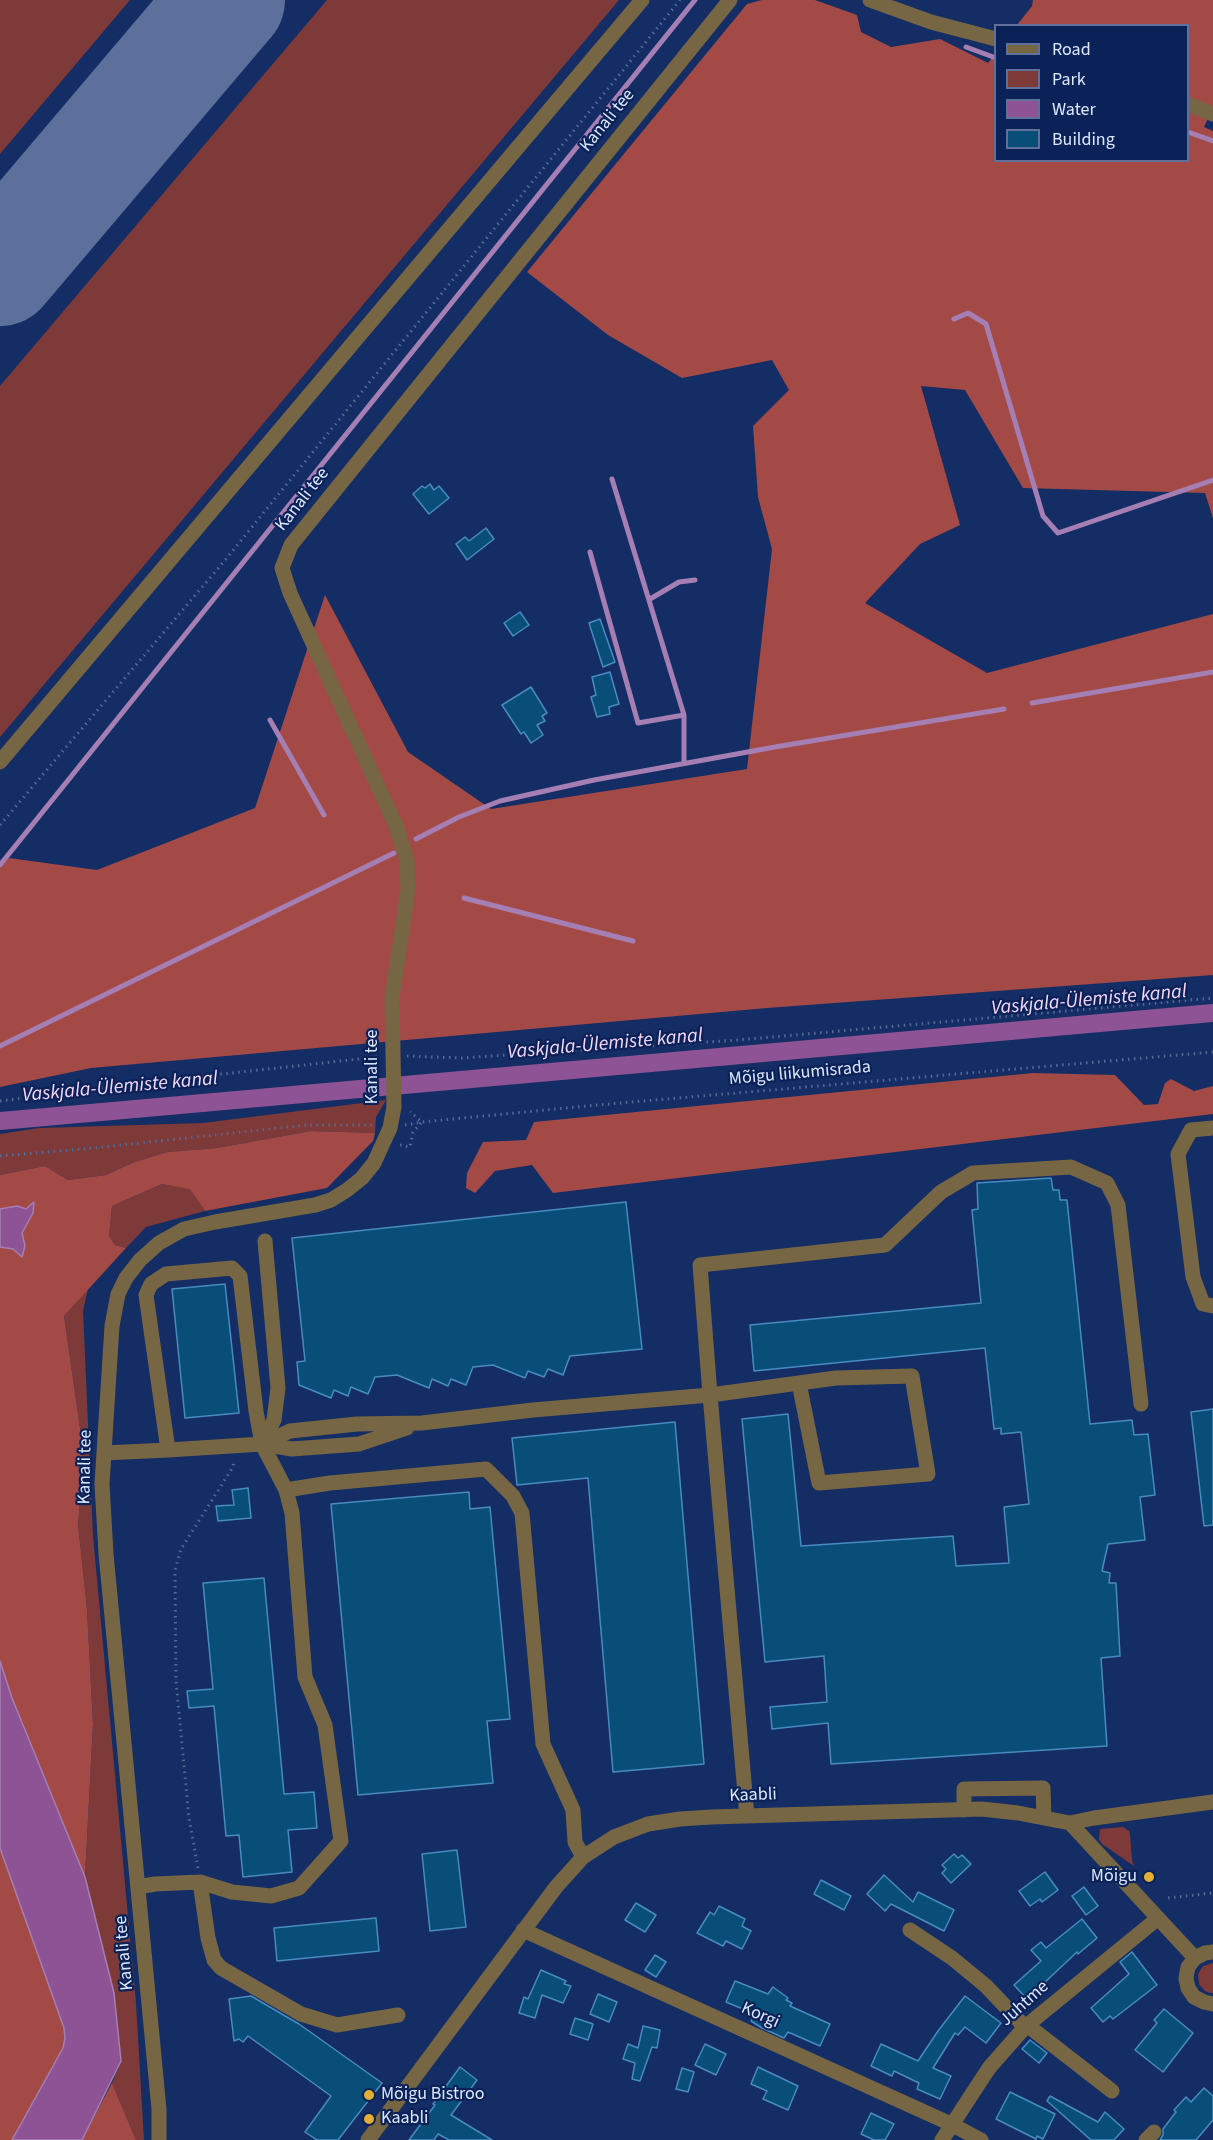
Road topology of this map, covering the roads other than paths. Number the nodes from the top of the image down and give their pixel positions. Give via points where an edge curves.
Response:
1 (642, 0) edge
2 (730, 0) edge
3 (870, 0) edge
4 (994, 38) edge
5 (1189, 104) edge
6 (1213, 114) edge
7 (0, 762) edge
8 (1213, 1128) edge
9 (265, 1241) dead end
10 (1213, 1306) edge
11 (800, 1383) junction
12 (710, 1395) junction
13 (1141, 1404) dead end
14 (262, 1444) junction
15 (168, 1450) junction
16 (104, 1453) junction
17 (286, 1490) junction
18 (1213, 1802) edge
19 (964, 1810) junction
20 (747, 1816) junction
21 (1044, 1818) junction
22 (1070, 1823) junction
23 (583, 1857) junction
24 (200, 1882) junction
25 (138, 1887) junction
26 (1158, 1919) junction
27 (523, 1930) junction
28 (910, 1930) dead end
29 (1213, 1952) edge
30 (1195, 1958) junction
31 (1213, 2004) edge
32 (398, 2015) dead end
33 (1026, 2026) junction
34 (1112, 2091) dead end
35 (951, 2124) junction
36 (159, 2140) edge
37 (368, 2140) edge
38 (942, 2140) edge
39 (981, 2140) edge

1 - 7 street
2 - 16 street, Kanali tee via 291,545 282,568 290,593 397,828 407,861 408,890 392,997 394,1107 390,1128 374,1163 362,1178 331,1200 184,1229 140,1260 117,1294
3 - 4 street
5 - 6 street
8 - 10 street via 1191,1130 1178,1154 1193,1277 1203,1304
9 - 14 street via 278,1388 274,1420
11 - 11 street via 912,1376 928,1474 819,1484
11 - 12 street
12 - 13 street via 700,1265 885,1245 941,1192 973,1173 1071,1167 1107,1183 1118,1205
12 - 14 street via 422,1423 359,1444 292,1449
12 - 20 street
14 - 15 street
14 - 15 street via 240,1276 232,1268 215,1268 166,1274 152,1284 146,1295
14 - 17 street
15 - 16 street
16 - 25 street, Kanali tee via 106,1554
17 - 23 street via 486,1469 513,1496 522,1513 543,1744 573,1810 575,1842
17 - 24 street via 292,1513 305,1677 325,1725 341,1841 299,1888 271,1896 232,1892
18 - 22 street, Kaabli
19 - 20 street, Kaabli
19 - 21 street, Kaabli
19 - 21 street via 964,1789 1043,1788
20 - 23 street, Kaabli via 648,1824 614,1837
21 - 22 street, Kaabli
22 - 26 street
23 - 27 street, Kaabli
24 - 25 street
24 - 32 street via 208,1938 214,1960 221,1968 301,2014 337,2025
25 - 36 street, Kanali tee
26 - 30 street
26 - 33 street, Juhtme
27 - 35 street, Korgi
27 - 37 street, Kaabli
28 - 33 street via 952,1958
29 - 30 street
30 - 31 street via 1188,1967 1188,1988 1194,1997
33 - 34 street
33 - 35 street, Juhtme via 989,2068
35 - 38 street, Juhtme
35 - 39 street, Korgi

